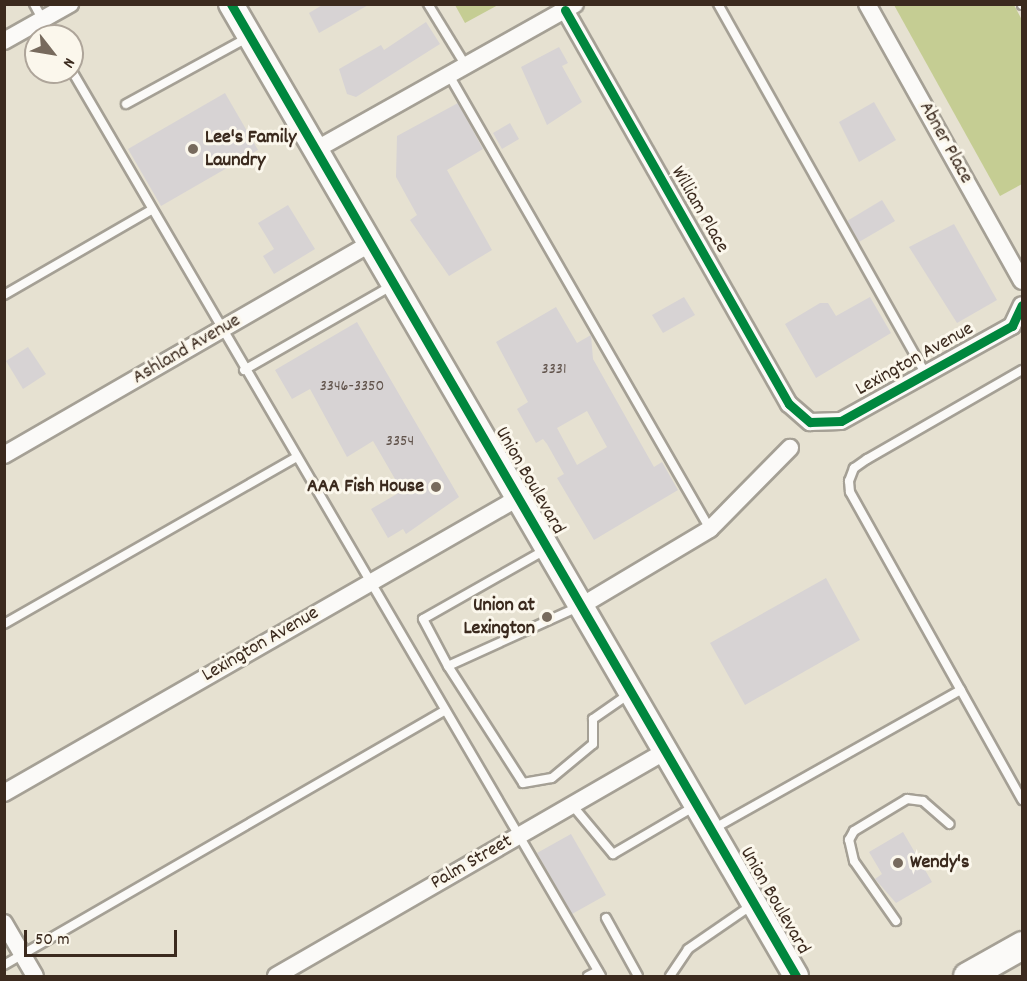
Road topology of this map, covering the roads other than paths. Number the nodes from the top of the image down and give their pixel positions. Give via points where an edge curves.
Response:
1 (34, 4) edge
2 (70, 4) edge
3 (231, 4) edge
4 (428, 4) edge
5 (718, 4) edge
6 (867, 4) edge
7 (570, 8) edge
8 (42, 20) junction
9 (44, 24) edge
10 (249, 37) junction
11 (4, 41) edge
12 (466, 66) junction
13 (450, 75) junction
14 (79, 84) edge
15 (126, 104) dead end
16 (315, 150) junction
17 (151, 210) junction
18 (370, 244) junction
19 (1023, 281) edge
20 (394, 285) junction
21 (4, 294) edge
22 (1023, 305) edge
23 (220, 331) junction
24 (244, 370) junction
25 (1023, 370) edge
26 (926, 374) junction
27 (810, 422) joint
28 (790, 448) dead end
29 (4, 455) edge
30 (295, 458) junction
31 (518, 498) junction
32 (710, 529) junction
33 (548, 549) junction
34 (369, 583) junction
35 (581, 606) junction
36 (4, 624) edge
37 (448, 666) junction
38 (961, 690) junction
39 (632, 692) junction
40 (444, 711) junction
41 (668, 750) junction
42 (4, 793) edge
43 (1023, 800) edge
44 (698, 804) junction
45 (572, 805) junction
46 (949, 824) dead end
47 (712, 829) junction
48 (518, 837) junction
49 (754, 903) junction
50 (606, 918) dead end
51 (896, 921) dead end
52 (4, 923) edge
53 (1023, 945) edge
54 (22, 954) junction
55 (4, 965) edge
56 (599, 974) edge
57 (35, 976) edge
58 (276, 976) edge
59 (588, 976) edge
60 (638, 976) edge
61 (670, 976) edge
62 (796, 976) edge
63 (968, 976) edge

1 - 8 lane
2 - 8 street
3 - 10 main road, Union Boulevard
4 - 12 lane
5 - 26 lane
6 - 19 street, Abner Place
7 - 12 street
7 - 27 street, William Place via 789,404
8 - 9 lane
8 - 11 street
10 - 15 lane
10 - 16 main road, Union Boulevard
12 - 13 street
13 - 16 street
13 - 32 lane
14 - 17 lane
16 - 18 main road, Union Boulevard
17 - 21 lane
17 - 23 lane
18 - 20 main road, Union Boulevard
18 - 23 street, Ashland Avenue
20 - 24 lane
20 - 31 main road, Union Boulevard
22 - 26 street, Lexington Avenue via 1012,326
23 - 24 lane
23 - 29 street, Ashland Avenue
24 - 30 lane
25 - 38 lane via 867,459 854,468 849,481 850,492
26 - 27 street, Lexington Avenue via 841,421
28 - 32 street
30 - 34 lane
30 - 36 lane
31 - 33 main road, Union Boulevard
31 - 34 street, Lexington Avenue
32 - 35 street
33 - 35 main road, Union Boulevard
33 - 37 lane via 423,619
34 - 40 lane
34 - 42 street, Lexington Avenue
35 - 37 lane
35 - 39 main road, Union Boulevard
37 - 39 lane via 523,783 552,778 593,744 593,719
38 - 43 lane
38 - 47 lane
39 - 41 main road, Union Boulevard
40 - 48 lane
40 - 54 lane
41 - 44 main road, Union Boulevard
41 - 45 street, Palm Street
44 - 45 lane via 613,854
44 - 47 main road, Union Boulevard
45 - 48 street, Palm Street
46 - 51 lane via 923,801 907,799 854,831 849,840 854,861
47 - 49 main road, Union Boulevard
48 - 56 lane
48 - 58 street, Palm Street
49 - 61 lane via 688,948
49 - 62 main road, Union Boulevard
50 - 60 lane
52 - 54 street
53 - 63 main road
54 - 55 lane
54 - 57 street
56 - 59 lane

